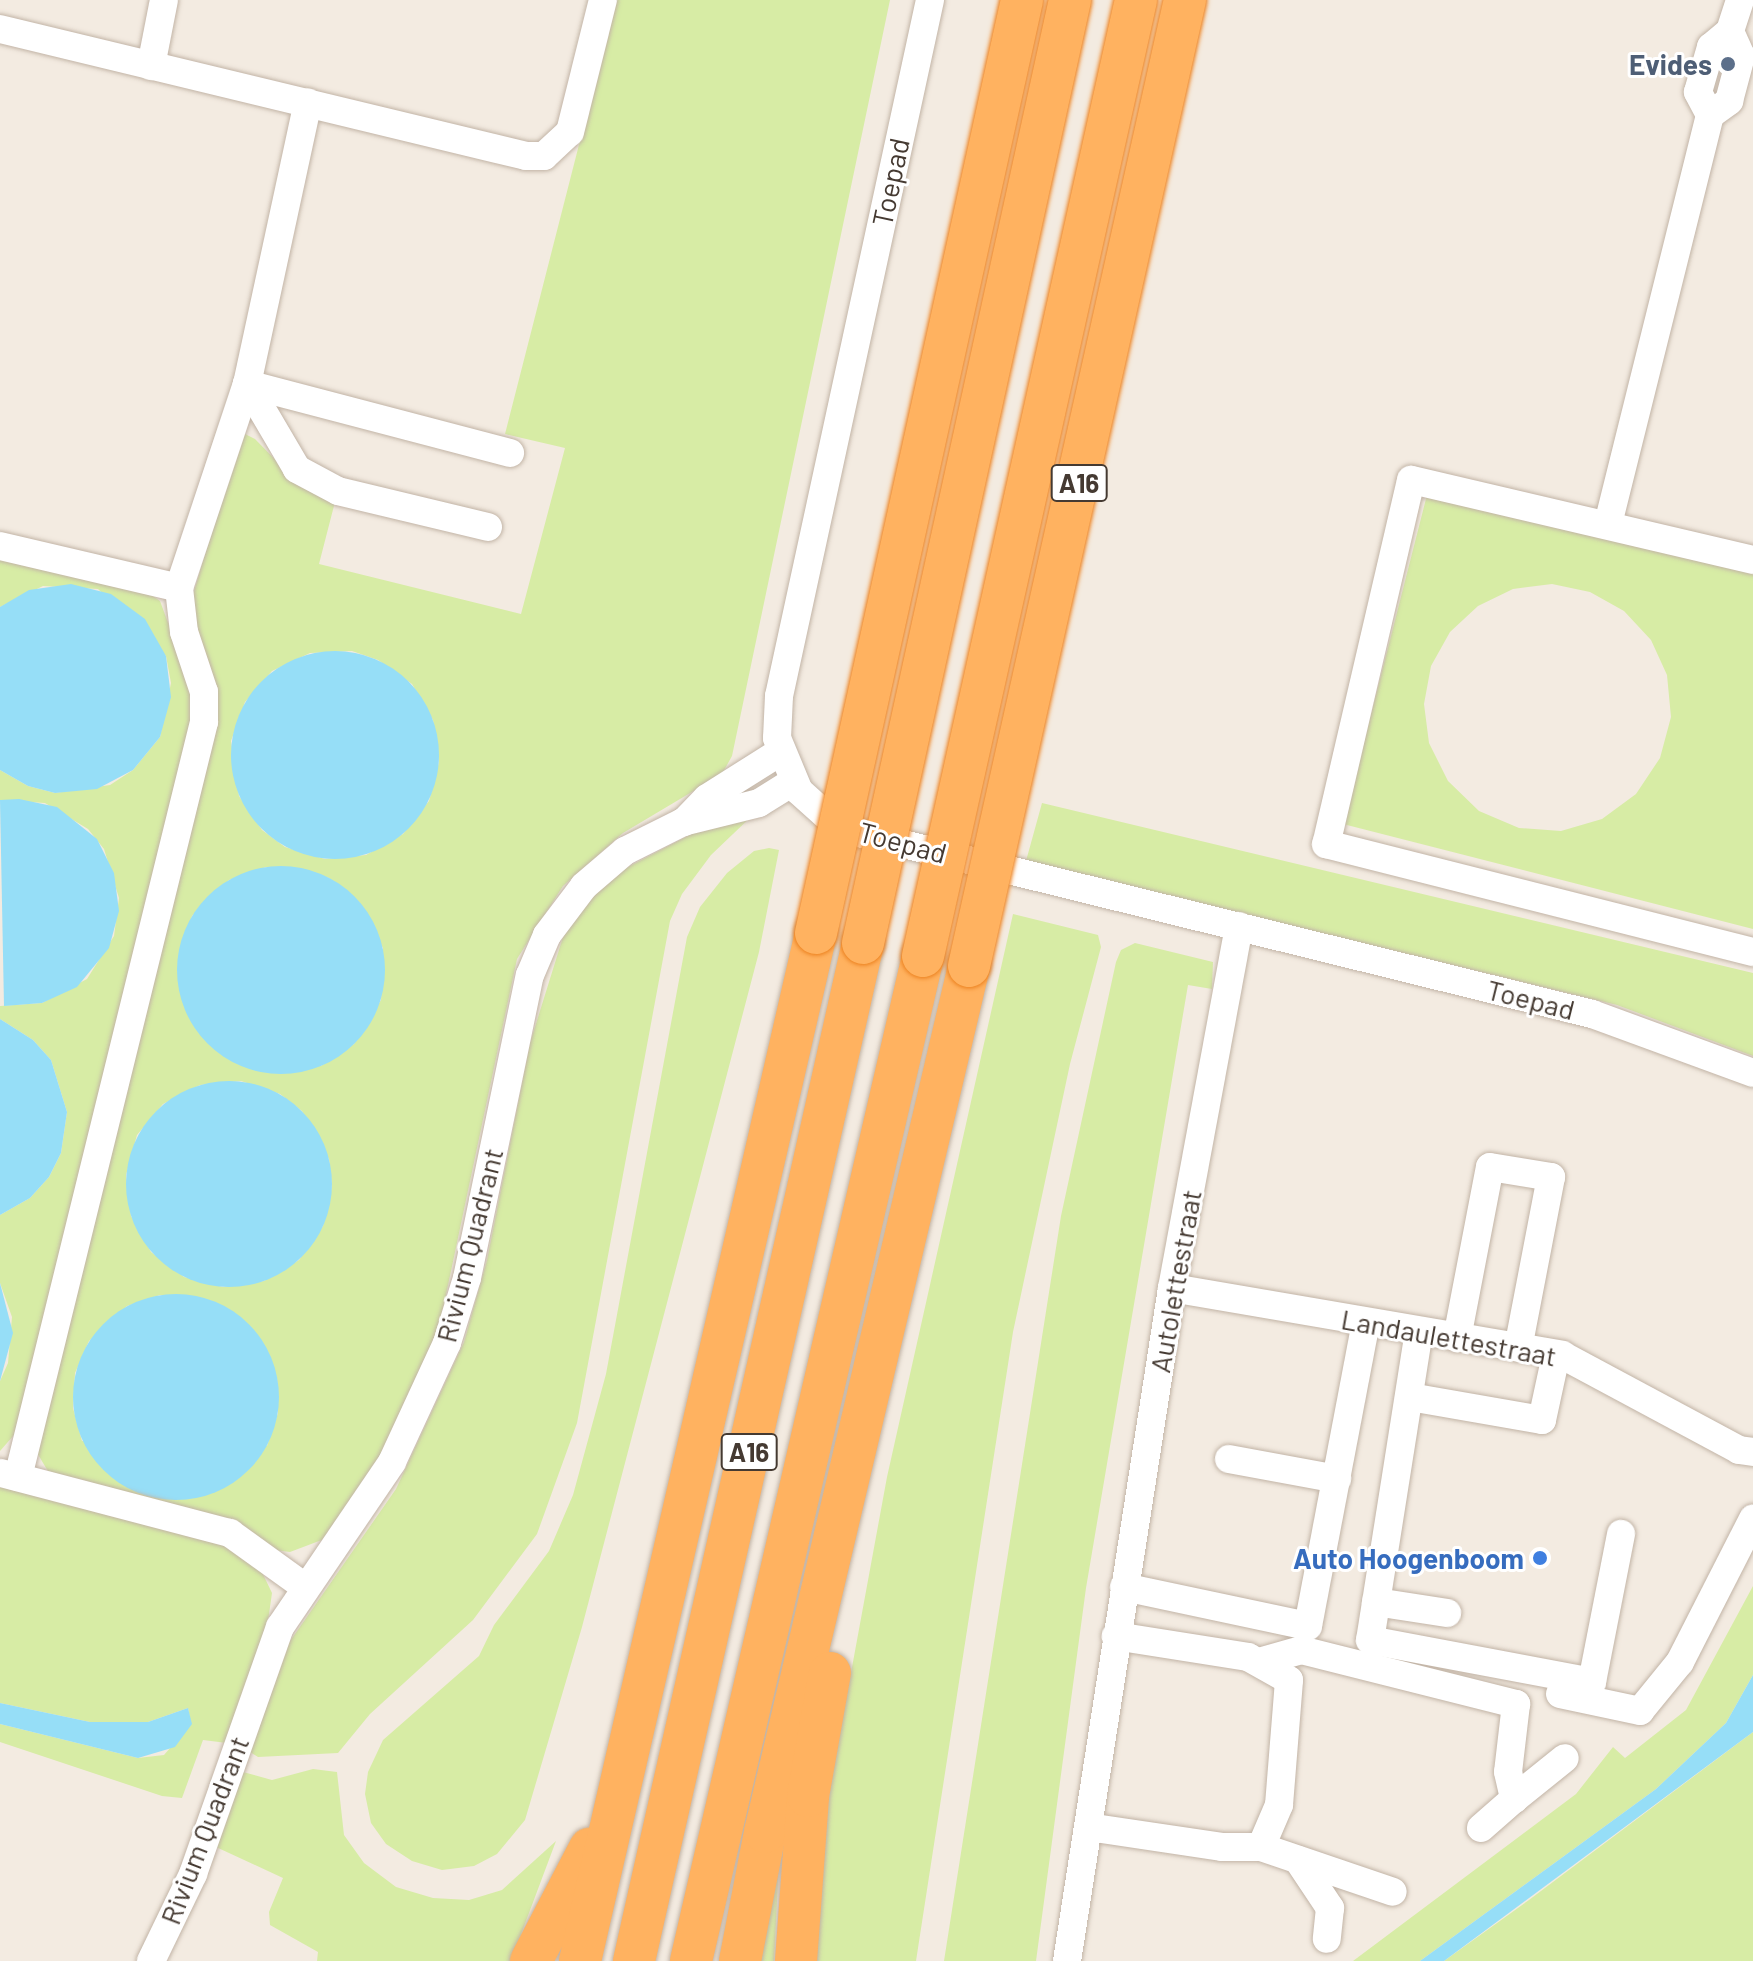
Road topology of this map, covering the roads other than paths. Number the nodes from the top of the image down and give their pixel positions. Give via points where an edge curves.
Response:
1 (164, 0) edge
2 (603, 0) edge
3 (930, 0) edge
4 (1022, 0) edge
5 (1070, 0) edge
6 (1136, 0) edge
7 (1185, 0) edge
8 (1740, 0) edge
9 (0, 29) edge
10 (1742, 33) edge
11 (151, 66) junction
12 (308, 103) junction
13 (247, 384) junction
14 (510, 453) dead end
15 (1608, 524) junction
16 (488, 527) dead end
17 (0, 546) edge
18 (1753, 560) edge
19 (179, 588) junction
20 (780, 752) junction
21 (793, 782) junction
22 (683, 822) junction
23 (1239, 926) junction
24 (1753, 952) edge
25 (1753, 1073) edge
26 (1172, 1288) junction
27 (887, 1321) junction
28 (1366, 1322) junction
29 (1419, 1331) junction
30 (1457, 1338) junction
31 (1518, 1348) junction
32 (1556, 1355) junction
33 (1410, 1397) junction
34 (1753, 1452) edge
35 (1229, 1459) dead end
36 (9, 1475) edge
37 (1337, 1479) junction
38 (1753, 1519) edge
39 (1621, 1534) dead end
40 (305, 1587) junction
41 (1124, 1587) junction
42 (1376, 1602) junction
43 (1447, 1613) dead end
44 (1116, 1636) junction
45 (1433, 1655) junction
46 (1259, 1662) junction
47 (1565, 1758) dead end
48 (1514, 1799) junction
49 (615, 1801) junction
50 (1088, 1827) junction
51 (1481, 1828) dead end
52 (1261, 1847) junction
53 (1298, 1860) junction
54 (1393, 1892) dead end
55 (1327, 1939) dead end
56 (151, 1961) edge
57 (531, 1961) edge
58 (580, 1961) edge
59 (634, 1961) edge
60 (691, 1961) edge
61 (740, 1961) edge
62 (796, 1961) edge
63 (1067, 1961) edge

1 - 11 street
2 - 12 street via 570,132 544,156
3 - 20 street, Toepad via 779,696
4 - 49 highway, A16, bridge via 733,1310
5 - 59 highway, A16, bridge
6 - 60 highway, A16, bridge
7 - 27 highway, A16, bridge
8 - 10 street
9 - 11 street
10 - 15 street via 1711,47 1698,92 1710,115
11 - 12 street
12 - 13 street
13 - 14 street
13 - 16 street via 297,469 338,491
13 - 19 street
15 - 18 street
15 - 24 street via 1411,480 1326,844
17 - 19 street
19 - 36 street via 184,632 204,692 204,722
20 - 21 street, Toepad
20 - 22 street, Rivium Quadrant via 707,798
21 - 22 street, Rivium Quadrant via 759,803
21 - 23 street, Toepad via 814,806 859,833
22 - 40 street, Rivium Quadrant via 605,866 572,901 543,944 530,975 467,1278 447,1343 392,1462
23 - 25 street, Toepad via 1592,1014
23 - 26 street, Autolettestraat
26 - 28 street, Landaulettestraat
26 - 41 street, Autolettestraat
27 - 61 highway, A16 via 765,1832
27 - 62 highway, A16 via 886,1385 808,1796
28 - 29 street, Landaulettestraat
28 - 37 street
29 - 30 street, Landaulettestraat
29 - 33 street
30 - 31 street, Landaulettestraat
30 - 31 street via 1490,1167 1551,1177
31 - 32 street, Landaulettestraat
32 - 33 street via 1542,1420
32 - 34 street, Landaulettestraat via 1739,1450
33 - 42 street
35 - 37 street
36 - 40 street via 230,1533
37 - 41 street via 1308,1626
38 - 45 street via 1680,1662 1640,1711 1447,1671
39 - 45 street via 1592,1682
40 - 56 street, Rivium Quadrant via 271,1649 193,1874
41 - 44 street, Autolettestraat
42 - 43 street
42 - 45 street via 1370,1640
44 - 46 street
44 - 50 street, Autolettestraat
46 - 48 street via 1301,1650 1516,1704 1508,1772
46 - 52 street via 1289,1680 1279,1805
47 - 48 street
48 - 51 street
49 - 57 highway, A16
49 - 58 highway, A16
50 - 52 street via 1222,1847
50 - 63 street, Autolettestraat
52 - 53 street
53 - 54 street
53 - 55 street via 1330,1908

